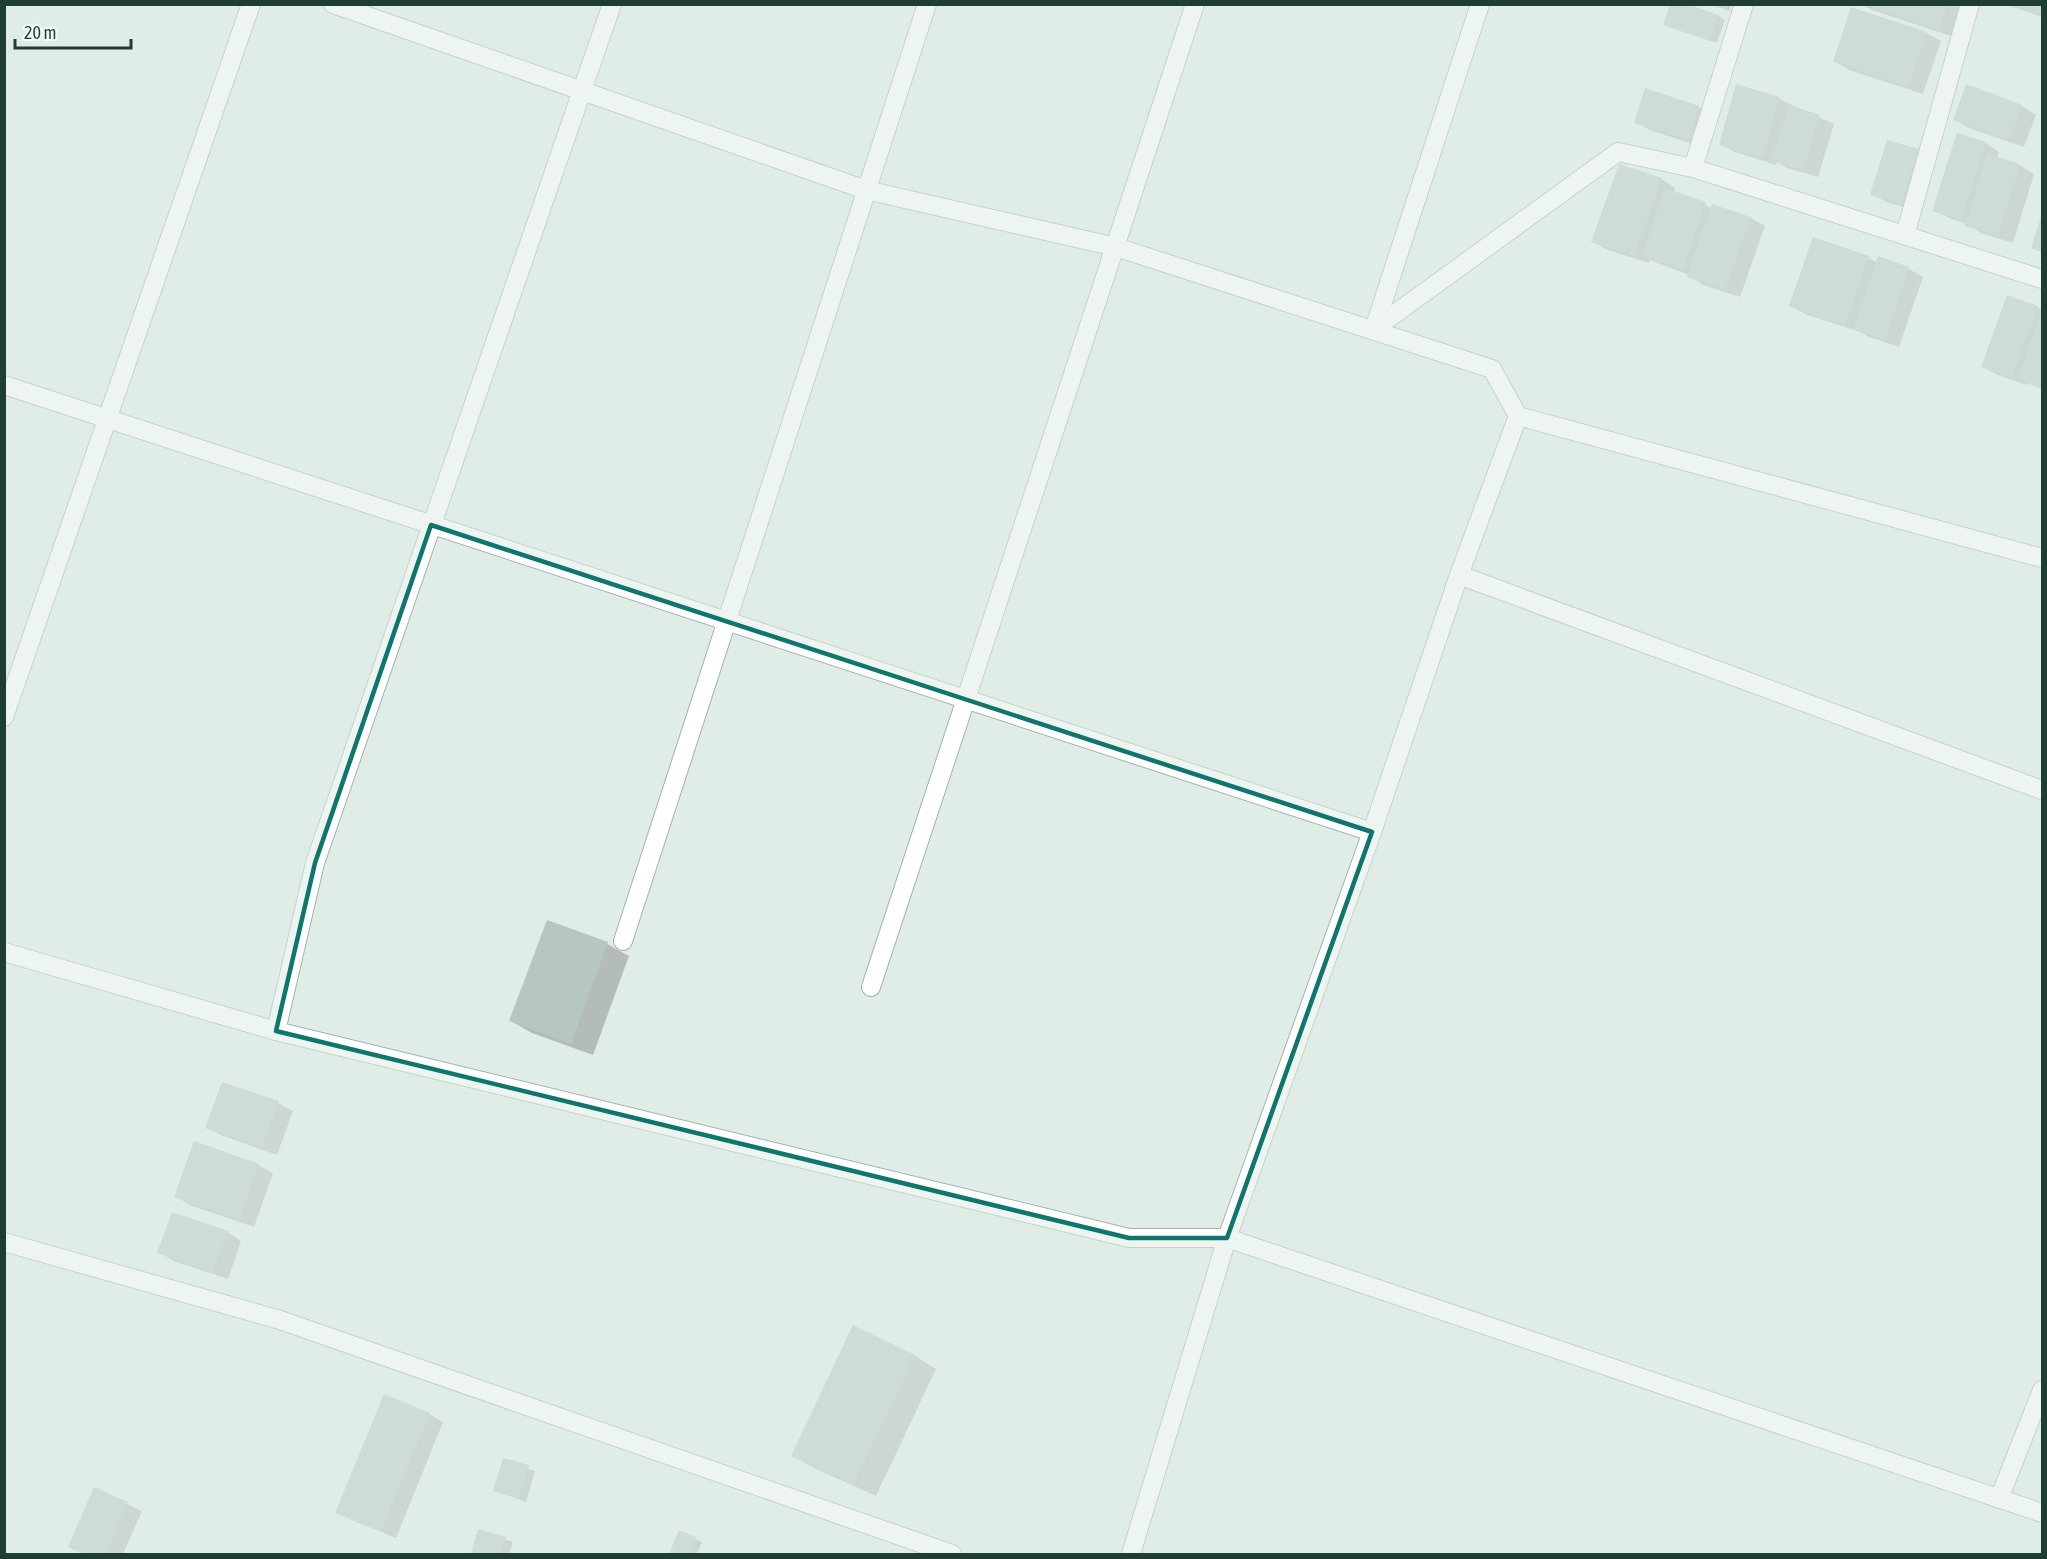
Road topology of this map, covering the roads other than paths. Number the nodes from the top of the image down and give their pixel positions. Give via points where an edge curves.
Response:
1 (251, 4) edge
2 (333, 4) edge
3 (612, 4) edge
4 (927, 4) edge
5 (1195, 4) edge
6 (1480, 4) edge
7 (1744, 4) edge
8 (1970, 4) edge
9 (583, 91) junction
10 (1692, 168) junction
11 (866, 190) junction
12 (1905, 234) junction
13 (1116, 247) junction
14 (2043, 279) edge
15 (1374, 329) junction
16 (4, 385) edge
17 (1518, 416) junction
18 (107, 419) junction
19 (431, 525) junction
20 (2043, 558) edge
21 (1460, 575) junction
22 (726, 621) junction
23 (966, 699) junction
24 (4, 717) edge
25 (2043, 790) edge
26 (1372, 832) junction
27 (623, 941) dead end
28 (4, 952) edge
29 (871, 987) dead end
30 (276, 1031) junction
31 (1227, 1238) junction
32 (4, 1242) edge
33 (2043, 1390) edge
34 (1999, 1499) junction
35 (2043, 1514) edge
36 (952, 1554) edge
37 (1131, 1554) edge

1 - 18 street
2 - 9 street
3 - 9 street
4 - 11 street
5 - 13 street
6 - 15 street
7 - 10 street
8 - 12 street
9 - 11 street
9 - 19 street
10 - 12 street
10 - 15 street via 1618,152
11 - 13 street
11 - 22 street
12 - 14 street
13 - 15 street
13 - 23 street
15 - 17 street via 1492,369
16 - 18 street
17 - 20 street
17 - 21 street
18 - 19 street
18 - 24 street
19 - 22 street
19 - 30 street via 315,863
21 - 25 street
21 - 26 street
22 - 23 street
22 - 27 street
23 - 26 street
23 - 29 street
26 - 31 street
28 - 30 street
30 - 31 street via 1129,1238
31 - 34 street
31 - 37 street
32 - 36 street via 280,1320
33 - 34 street
34 - 35 street

